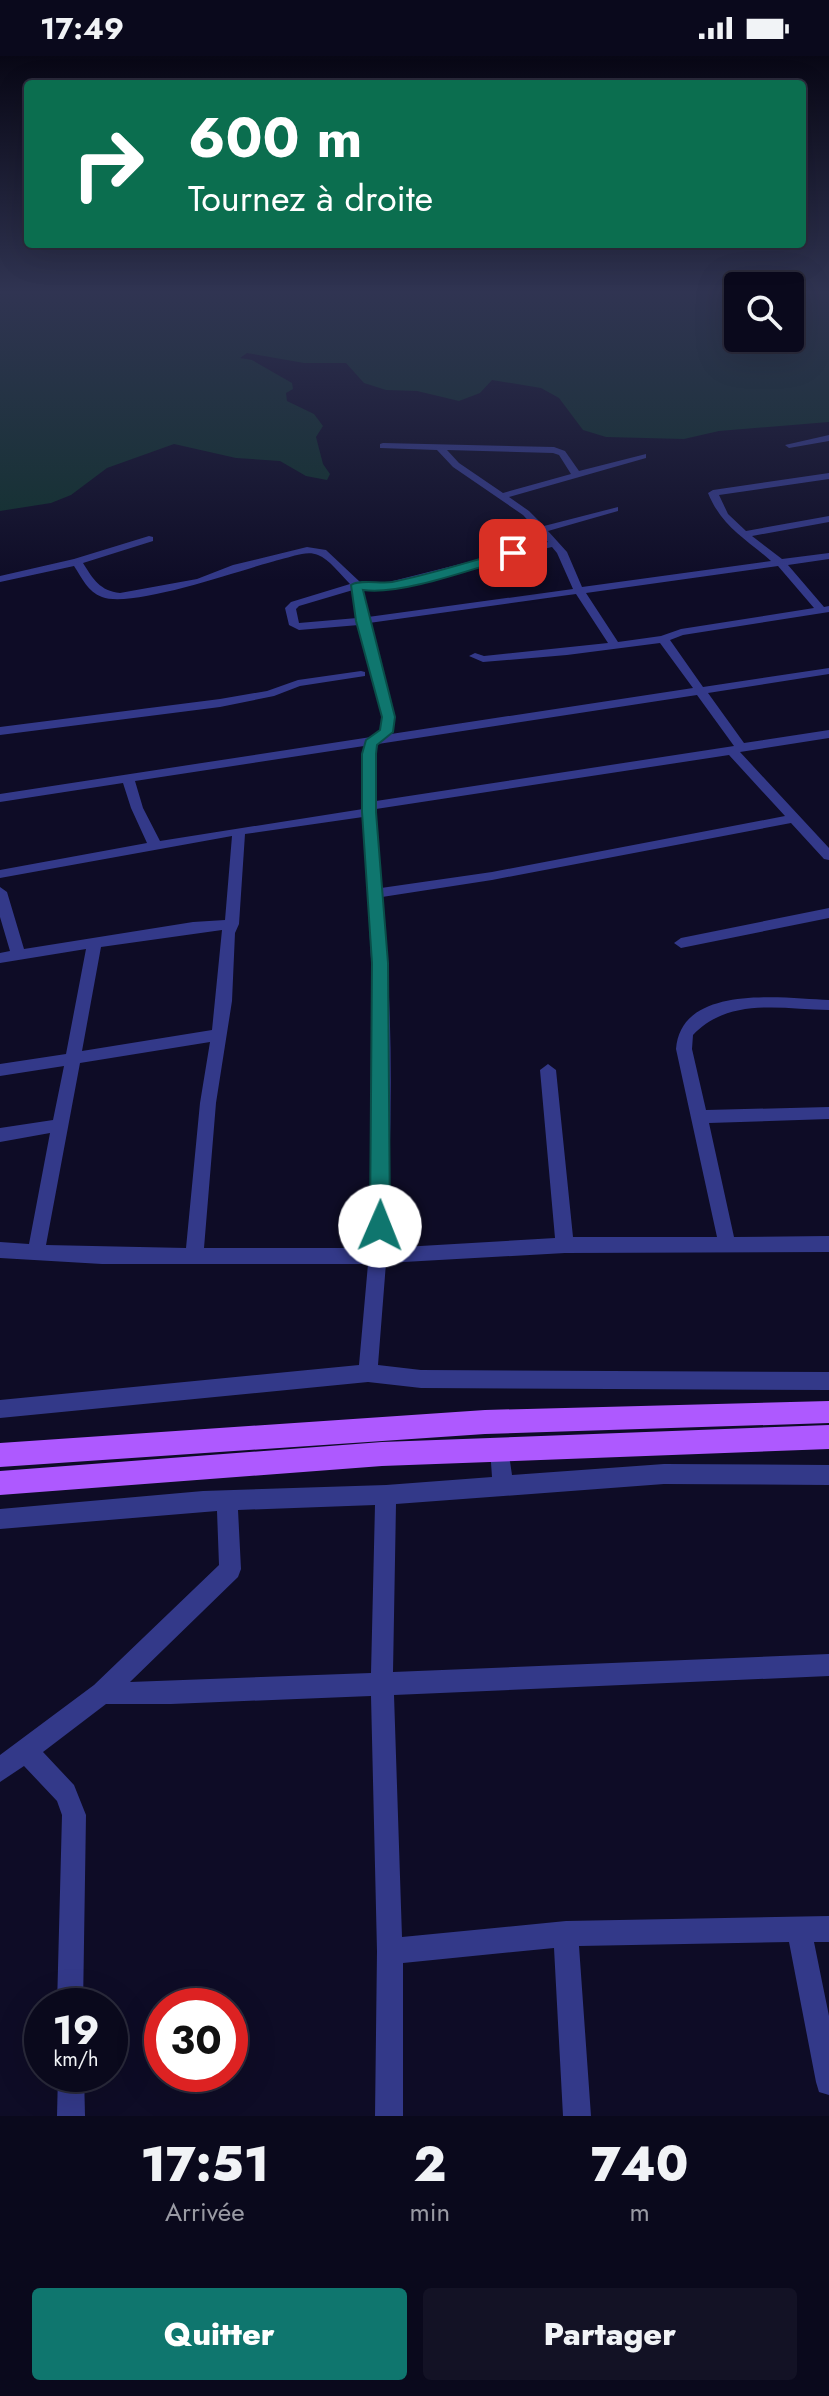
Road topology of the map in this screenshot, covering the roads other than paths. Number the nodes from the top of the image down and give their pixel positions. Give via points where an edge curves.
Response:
1 (829, 438) edge
2 (789, 445) dead end
3 (383, 446) dead end
4 (440, 448) junction
5 (643, 456) dead end
6 (577, 475) junction
7 (829, 476) edge
8 (503, 496) junction
9 (615, 509) dead end
10 (829, 519) edge
11 (542, 530) junction
12 (741, 535) junction
13 (149, 539) dead end
14 (554, 544) junction
15 (829, 556) edge
16 (77, 562) junction
17 (781, 563) junction
18 (0, 579) edge
19 (357, 585) junction
20 (578, 589) junction
21 (825, 610) edge
22 (363, 621) junction
23 (663, 639) junction
24 (614, 644) junction
25 (475, 656) dead end
26 (829, 671) edge
27 (361, 674) dead end
28 (700, 691) junction
29 (0, 731) edge
30 (829, 734) edge
31 (371, 743) junction
32 (736, 749) junction
33 (128, 778) junction
34 (0, 798) edge
35 (370, 809) junction
36 (795, 818) junction
37 (239, 831) junction
38 (156, 847) junction
39 (829, 856) edge
40 (0, 874) edge
41 (0, 892) edge
42 (376, 893) junction
43 (829, 913) edge
44 (232, 924) junction
45 (95, 942) junction
46 (681, 943) dead end
47 (18, 955) junction
48 (0, 958) edge
49 (829, 1005) edge
50 (219, 1035) junction
51 (74, 1056) junction
52 (0, 1070) edge
53 (548, 1070) dead end
54 (829, 1113) edge
55 (700, 1117) junction
56 (61, 1125) junction
57 (0, 1135) edge
58 (727, 1243) junction
59 (829, 1244) edge
60 (565, 1245) junction
61 (0, 1250) edge
62 (36, 1252) junction
63 (194, 1255) junction
64 (379, 1256) junction
65 (368, 1373) junction
66 (829, 1381) edge
67 (0, 1409) edge
68 (829, 1412) edge
69 (829, 1437) edge
70 (500, 1448) junction
71 (0, 1455) edge
72 (829, 1475) edge
73 (0, 1483) edge
74 (503, 1487) junction
75 (386, 1495) junction
76 (227, 1503) junction
77 (0, 1519) edge
78 (829, 1665) edge
79 (382, 1684) junction
80 (102, 1693) junction
81 (26, 1751) junction
82 (0, 1770) edge
83 (829, 1929) edge
84 (799, 1931) junction
85 (566, 1934) junction
86 (390, 1951) junction
87 (70, 1988) edge
88 (829, 2082) edge
89 (71, 2092) edge
90 (71, 2116) edge
91 (389, 2116) edge
92 (577, 2116) edge

1 - 2 street
3 - 4 street
4 - 6 street via 554,450
4 - 8 street
5 - 6 street
6 - 8 street
7 - 12 street via 713,493 718,510
8 - 11 street
9 - 11 street
10 - 12 street
11 - 14 street
12 - 17 street
13 - 16 street
14 - 19 street via 399,584
14 - 20 street
15 - 17 street
16 - 18 street
16 - 19 street via 92,586 120,596 199,582 237,567 312,550 322,552
17 - 20 street
17 - 21 street
19 - 22 street
19 - 22 street via 290,609 297,626
20 - 22 street
20 - 24 street
21 - 23 street
22 - 31 street via 388,717 387,732
23 - 24 street
23 - 28 street
24 - 25 street
26 - 28 street
27 - 29 street via 220,703
28 - 31 street
28 - 32 street
30 - 32 street
31 - 33 street
31 - 35 street
32 - 35 street
32 - 36 street
33 - 34 street
33 - 38 street
35 - 37 street
35 - 42 street
36 - 39 street
36 - 42 street
37 - 38 street
37 - 44 street
38 - 40 street
41 - 47 street
42 - 64 street
43 - 46 street
44 - 45 street
44 - 50 street
45 - 47 street
45 - 51 street
47 - 48 street
49 - 55 street via 728,1004 696,1021 683,1040
50 - 51 street
50 - 63 street
51 - 52 street
51 - 56 street
53 - 60 street
54 - 55 street
55 - 58 street
56 - 57 street
56 - 62 street
58 - 59 street
58 - 60 street
60 - 64 street
61 - 62 street
62 - 63 street
63 - 64 street
64 - 65 street
65 - 66 street via 421,1379
65 - 67 street
68 - 71 main road via 485,1422
69 - 70 main road
70 - 73 main road
70 - 74 street
72 - 74 street via 664,1474
74 - 75 street
75 - 76 street
75 - 79 street
76 - 77 street
76 - 80 street via 230,1569
78 - 79 street
79 - 80 street
79 - 86 street
80 - 81 street
81 - 82 street
81 - 87 street via 66,1793 74,1815
83 - 84 street
84 - 85 street
84 - 88 street
85 - 86 street
85 - 92 street
86 - 91 street
89 - 90 street

